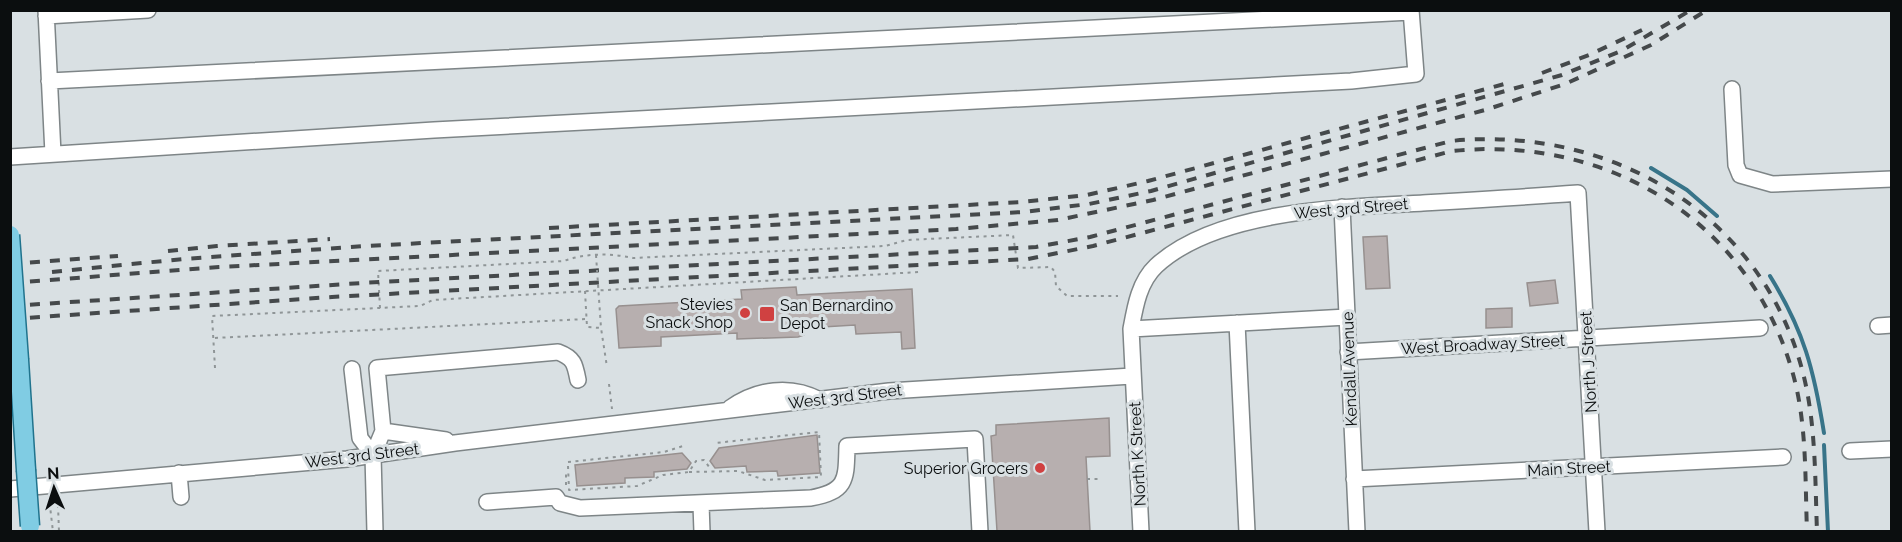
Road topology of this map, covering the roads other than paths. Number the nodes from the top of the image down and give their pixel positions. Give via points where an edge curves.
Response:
1 (148, 10) edge
2 (1411, 11) edge
3 (46, 13) edge
4 (49, 81) junction
5 (1732, 89) dead end
6 (53, 154) junction
7 (10, 157) edge
8 (1892, 179) edge
9 (1578, 194) joint
10 (1342, 207) junction
11 (10, 236) edge
12 (1347, 317) junction
13 (1237, 323) junction
14 (1131, 328) junction
15 (1761, 328) dead end
16 (1587, 339) junction
17 (1348, 352) junction
18 (352, 369) dead end
19 (1132, 376) junction
20 (578, 380) dead end
21 (383, 431) junction
22 (454, 443) junction
23 (1892, 449) edge
24 (1850, 451) dead end
25 (373, 455) junction
26 (1784, 457) dead end
27 (1594, 467) junction
28 (179, 474) junction
29 (1354, 479) junction
30 (10, 489) edge
31 (181, 497) dead end
32 (488, 502) dead end
33 (701, 504) junction
34 (30, 529) edge
35 (375, 531) edge
36 (702, 531) edge
37 (980, 531) edge
38 (1141, 531) edge
39 (1247, 531) edge
40 (1357, 531) edge
41 (1597, 531) edge

1 - 3 street
2 - 4 street
2 - 6 street via 1416,74 1351,81
3 - 4 street
4 - 6 street
5 - 8 street via 1736,165 1740,175 1772,184
6 - 7 street
9 - 10 street, West 3rd Street
9 - 16 street, North J Street
10 - 12 street, Kendall Avenue
10 - 14 street, West 3rd Street via 1296,211 1214,232 1191,242 1146,279 1135,304
11 - 34 main road, bridge
12 - 13 street
12 - 17 street, Kendall Avenue
13 - 14 street
13 - 39 street
14 - 19 street, West 3rd Street
15 - 16 street, West Broadway Street
16 - 17 street, West Broadway Street
16 - 27 street, North J Street
17 - 29 street, Kendall Avenue
18 - 25 street via 360,438
19 - 22 street, West 3rd Street via 936,386
19 - 38 street, North K Street
20 - 21 street via 574,361 558,352 376,368
21 - 22 street
21 - 25 street
22 - 25 street, West 3rd Street
23 - 24 street
25 - 28 street, West 3rd Street
25 - 35 street
26 - 27 street, Main Street
27 - 29 street, Main Street
27 - 41 street, North J Street
28 - 30 street, West 3rd Street
28 - 31 street
29 - 40 street, Kendall Avenue
32 - 33 street via 556,497 560,503 580,508
33 - 36 street
33 - 37 street via 824,495 839,488 846,478 847,446 975,439

